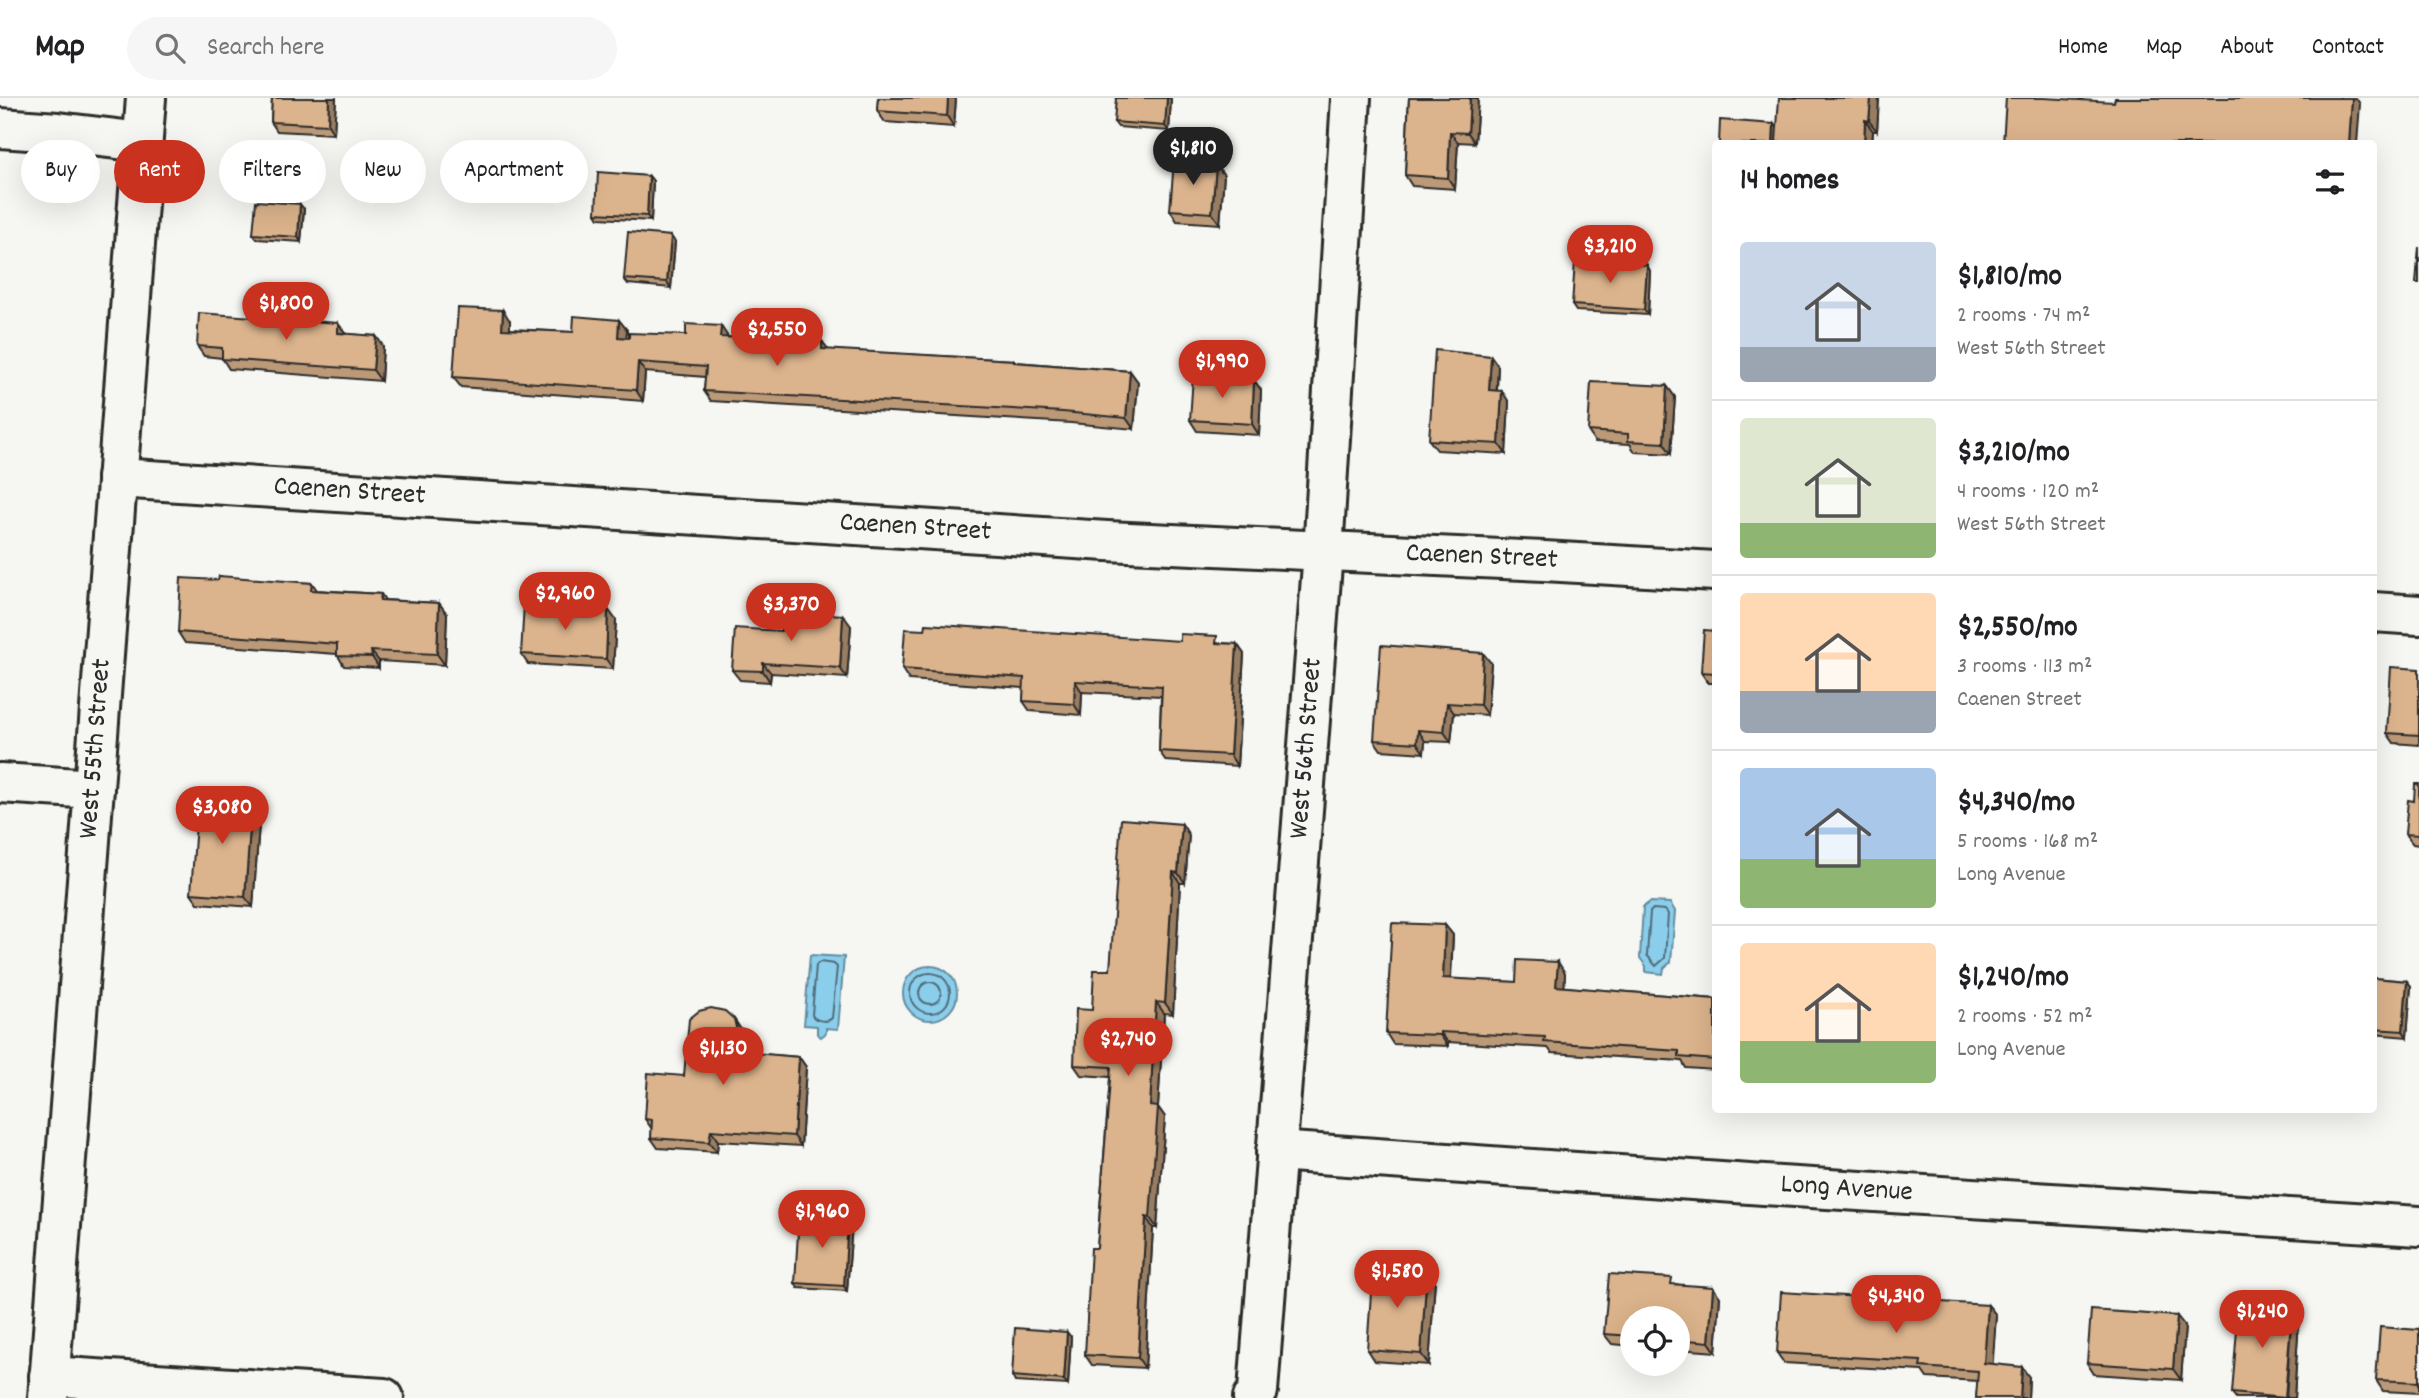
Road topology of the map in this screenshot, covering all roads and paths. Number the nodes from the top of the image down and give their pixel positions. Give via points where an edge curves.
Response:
1 (146, 98) edge
2 (1351, 98) edge
3 (0, 128) edge
4 (125, 140) edge
5 (142, 140) edge
6 (137, 203) edge
7 (117, 478) junction
8 (1323, 552) junction
9 (1712, 571) edge
10 (2377, 612) edge
11 (2419, 615) edge
12 (0, 783) edge
13 (94, 789) junction
14 (1276, 1151) junction
15 (2419, 1226) edge
16 (48, 1387) edge
17 (384, 1398) edge
18 (1253, 1398) edge

1 - 5 street, West 55th Street
2 - 8 street, West 56th Street
3 - 4 street
6 - 7 street, West 55th Street
7 - 8 street, Caenen Street
7 - 13 street, West 55th Street
8 - 9 street, Caenen Street
8 - 14 street, West 56th Street
10 - 11 street
12 - 13 street
13 - 16 street, West 55th Street
14 - 15 street, Long Avenue
14 - 18 street, West 56th Street via 1258,1391
16 - 17 street

